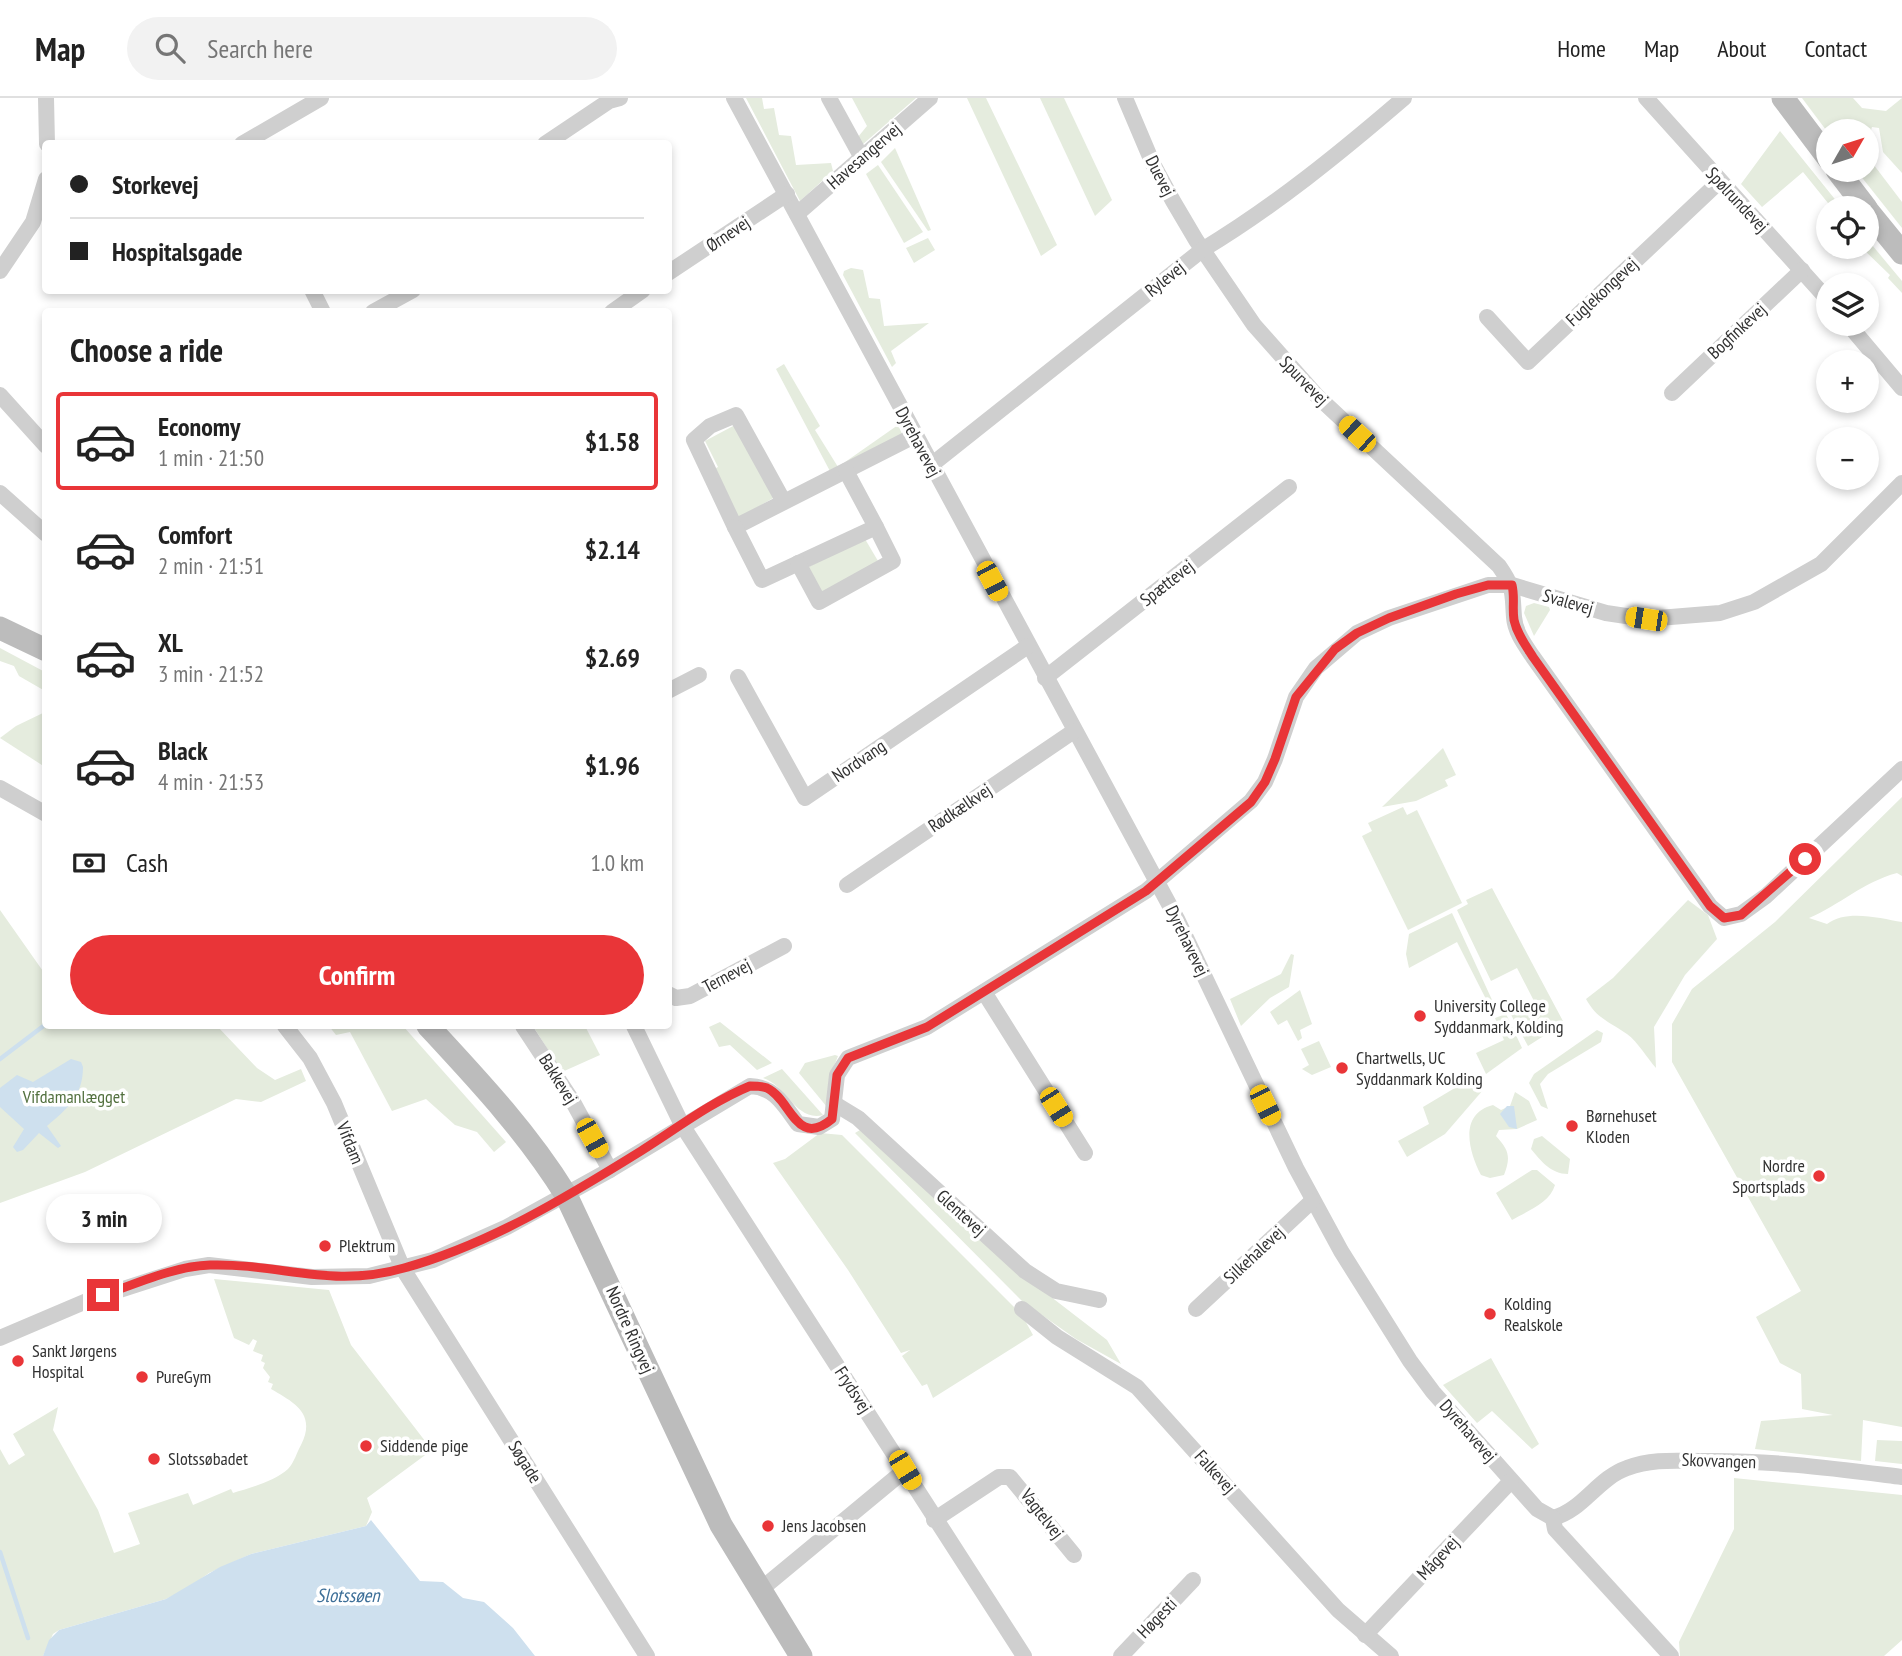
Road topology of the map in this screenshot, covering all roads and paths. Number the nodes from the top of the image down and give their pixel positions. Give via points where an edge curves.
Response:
1 (46, 98) edge
2 (321, 98) edge
3 (620, 98) edge
4 (734, 98) edge
5 (829, 98) edge
6 (930, 98) edge
7 (1125, 98) edge
8 (1404, 98) edge
9 (1646, 98) edge
10 (1783, 98) edge
11 (47, 140) edge
12 (249, 140) edge
13 (551, 140) edge
14 (1816, 142) edge
15 (862, 158) junction
16 (1720, 181) junction
17 (1846, 182) edge
18 (42, 192) edge
19 (786, 194) junction
20 (1857, 196) edge
21 (797, 214) junction
22 (1879, 224) edge
23 (1202, 250) junction
24 (1902, 253) edge
25 (672, 270) edge
26 (1802, 270) junction
27 (0, 271) edge
28 (1816, 287) edge
29 (406, 294) edge
30 (637, 294) edge
31 (380, 308) edge
32 (618, 308) edge
33 (1487, 317) dead end
34 (1858, 336) edge
35 (1902, 387) edge
36 (1672, 393) dead end
37 (0, 395) edge
38 (914, 436) junction
39 (42, 442) edge
40 (930, 466) junction
41 (846, 471) junction
42 (1902, 483) edge
43 (1289, 487) dead end
44 (0, 494) edge
45 (784, 502) junction
46 (735, 527) junction
47 (876, 527) junction
48 (42, 531) edge
49 (798, 563) junction
50 (1512, 585) junction
51 (0, 628) edge
52 (1028, 646) junction
53 (42, 648) edge
54 (699, 675) dead end
55 (738, 677) dead end
56 (1045, 678) junction
57 (672, 689) edge
58 (1073, 731) junction
59 (1902, 769) edge
60 (0, 788) edge
61 (42, 812) edge
62 (1157, 882) junction
63 (847, 885) dead end
64 (784, 946) dead end
65 (984, 992) junction
66 (672, 996) edge
67 (287, 1029) edge
68 (431, 1029) edge
69 (525, 1029) edge
70 (635, 1029) edge
71 (835, 1104) junction
72 (682, 1125) junction
73 (1085, 1153) dead end
74 (610, 1170) junction
75 (566, 1195) junction
76 (1312, 1201) junction
77 (403, 1269) junction
78 (1099, 1300) dead end
79 (1022, 1308) dead end
80 (1196, 1308) dead end
81 (0, 1338) edge
82 (905, 1470) junction
83 (1902, 1477) edge
84 (1511, 1481) junction
85 (1553, 1518) junction
86 (934, 1520) junction
87 (1074, 1555) dead end
88 (1193, 1580) dead end
89 (760, 1591) junction
90 (1365, 1635) junction
91 (647, 1656) edge
92 (801, 1656) edge
93 (1024, 1656) edge
94 (1121, 1656) edge
95 (1391, 1656) edge
96 (1671, 1656) edge

1 - 11 street
2 - 12 street
3 - 13 street via 608,101
4 - 19 street, Dyrehavevej
5 - 15 street
6 - 15 street, Havesangervej
7 - 23 street, Duevej via 1153,164
8 - 23 street, Rylevej via 1335,157
9 - 16 street, Spølrundevej
10 - 14 main road
15 - 21 street, Havesangervej
16 - 26 street, Spølrundevej
16 - 33 street, Fuglekongevej via 1528,362
17 - 20 main road
18 - 27 street via 33,222
19 - 21 street, Dyrehavevej
19 - 25 street, Ørnevej
21 - 38 street, Dyrehavevej
22 - 24 main road
23 - 40 street, Rylevej
23 - 50 street, Spurvevej via 1276,353 1499,566
26 - 28 street, Spølrundevej
26 - 36 street, Bogfinkevej
29 - 31 street
30 - 32 street
34 - 35 street
37 - 39 street
38 - 40 street, Dyrehavevej
38 - 41 street
40 - 52 street, Dyrehavevej
41 - 45 street
41 - 47 street
42 - 50 street, Svalevej via 1821,564 1754,602 1720,613 1646,619 1606,613
43 - 56 street, Spættevej
44 - 48 street
45 - 46 street
45 - 46 street via 736,415 710,426 694,440
46 - 49 street via 762,580
47 - 49 street
47 - 49 street via 893,561 819,602
50 - 59 street via 1518,634 1710,906 1724,918 1741,915 1766,896
50 - 62 street, Svalevej via 1488,585 1445,598 1357,633 1335,649 1296,697 1275,759 1251,802
51 - 53 main road
52 - 55 street, Nordvang via 805,798
52 - 56 street, Dyrehavevej
54 - 57 street
56 - 58 street, Dyrehavevej
58 - 62 street, Dyrehavevej
58 - 63 street, Rødkælkvej
60 - 61 street
62 - 65 street, Svalevej
62 - 76 street, Dyrehavevej
64 - 66 street, Ternevej via 690,996
65 - 71 street, Svalevej via 927,1027 848,1058 837,1075
65 - 73 street
67 - 77 street, Vifdam via 310,1058 334,1103
68 - 75 main road, Nordre Ringvej via 505,1109
69 - 74 street, Bakkevej
70 - 72 street, Frydsvej
71 - 72 street via 832,1119 811,1128 798,1124 766,1088 750,1086
71 - 78 street, Glentevej via 858,1118 1025,1271 1056,1291
72 - 74 street
72 - 82 street, Frydsvej
74 - 75 street
75 - 77 street via 480,1241
75 - 89 main road, Nordre Ringvej via 721,1524
76 - 80 street, Silkehalevej
76 - 84 street, Dyrehavevej via 1410,1361
77 - 81 street via 335,1277 209,1265 185,1269 89,1300
77 - 91 street, Søgade
79 - 90 street, Falkevej via 1057,1337 1137,1387
82 - 86 street, Frydsvej
82 - 89 street
83 - 85 street, Skovvangen via 1744,1460 1653,1460 1624,1468 1598,1484 1563,1516
84 - 85 street, Dyrehavevej via 1544,1515
84 - 90 street, Mågevej
85 - 96 street, Dyrehavevej via 1555,1529
86 - 87 street, Vagtelvej via 999,1477 1010,1477
86 - 93 street, Frydsvej
88 - 94 street, Høgesti
89 - 92 main road, Nordre Ringvej
90 - 95 street, Falkevej

